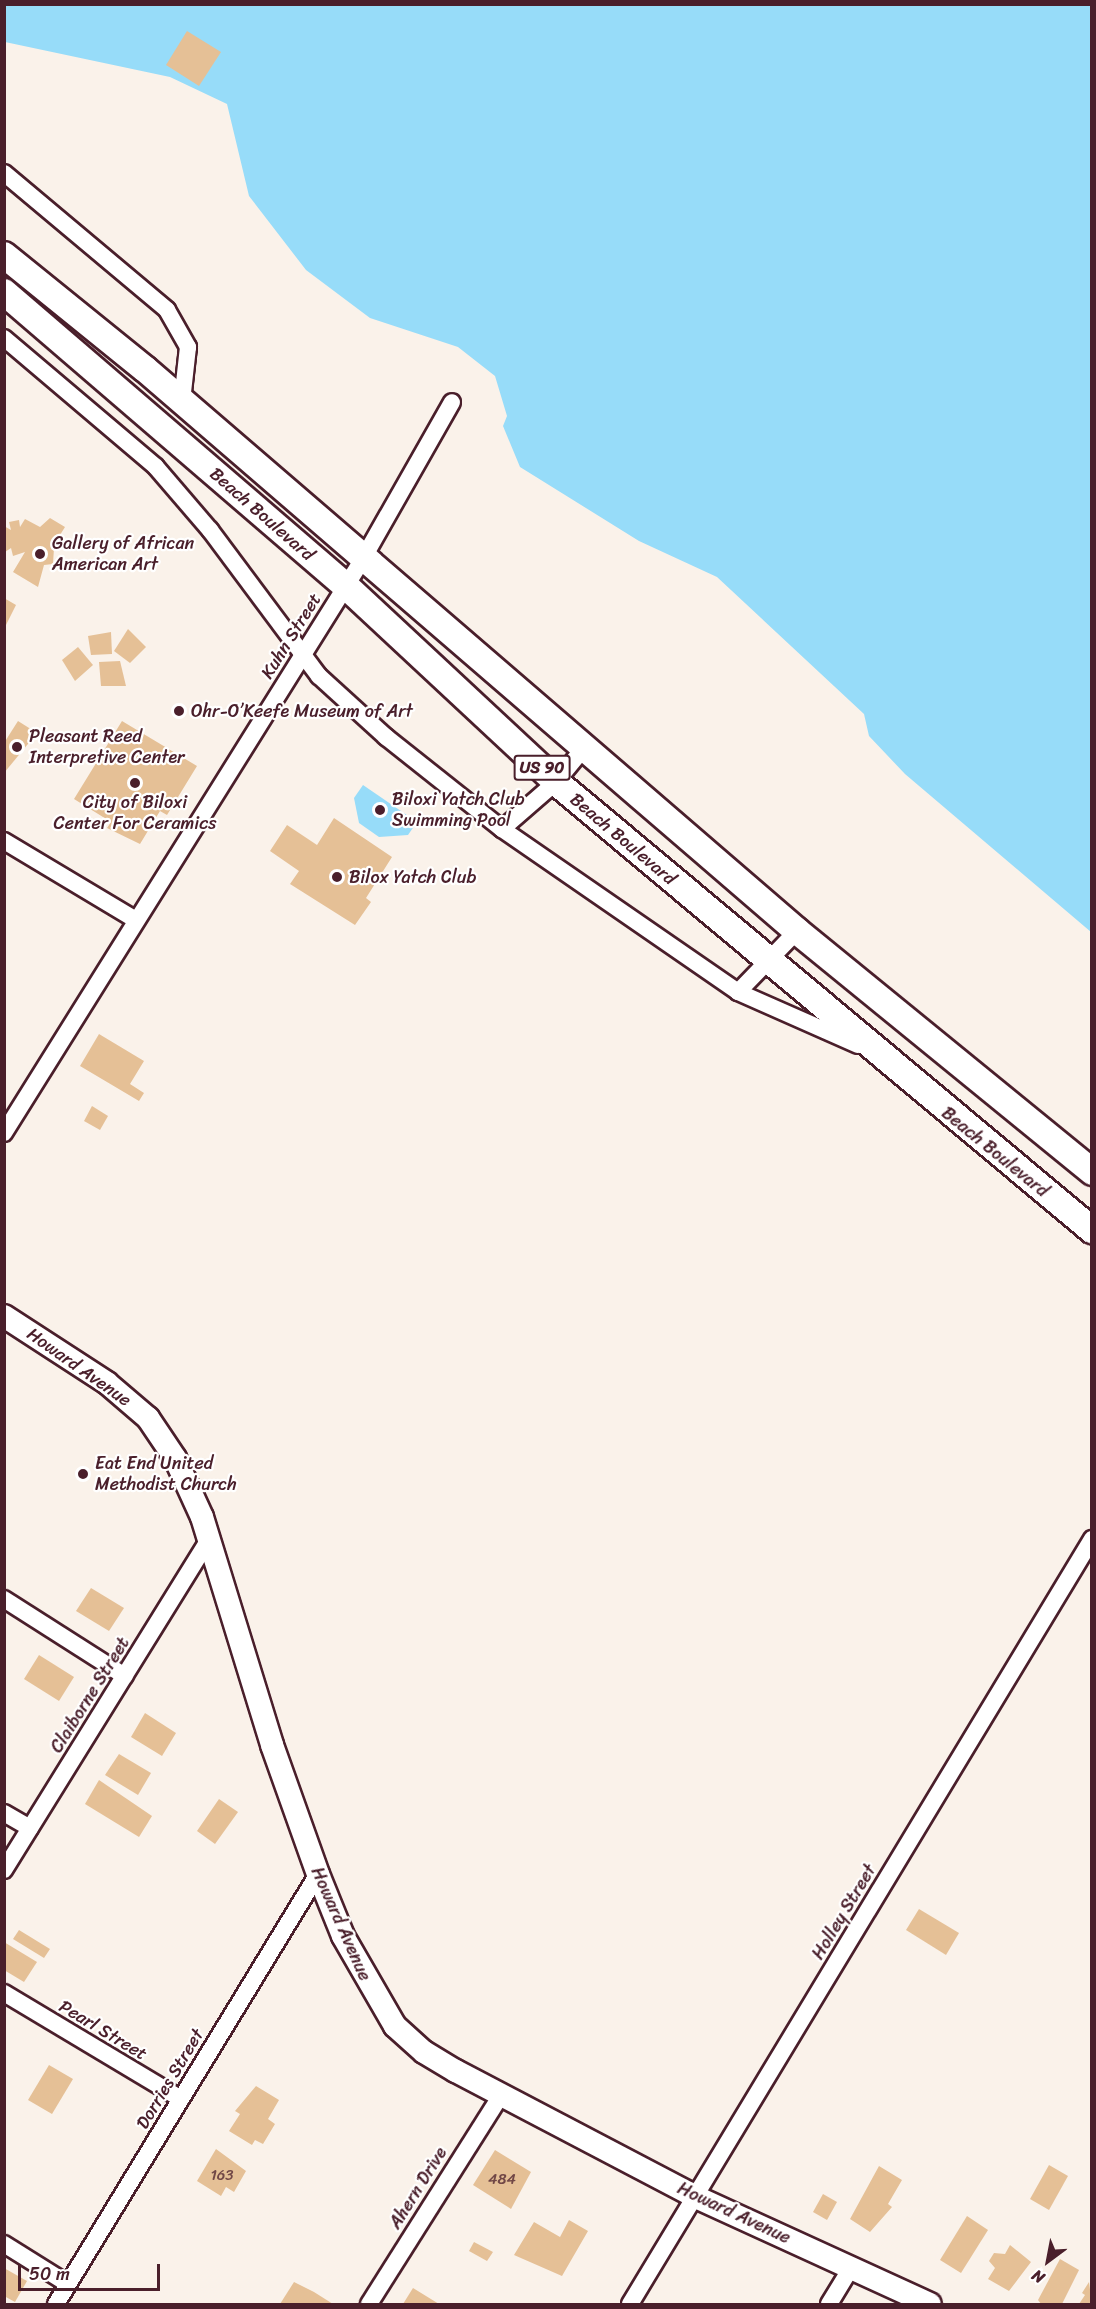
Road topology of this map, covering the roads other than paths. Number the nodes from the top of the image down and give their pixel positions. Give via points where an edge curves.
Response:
1 (4, 173) edge
2 (4, 255) edge
3 (4, 292) edge
4 (4, 338) edge
5 (182, 401) junction
6 (452, 402) dead end
7 (364, 556) junction
8 (346, 586) junction
9 (302, 654) junction
10 (583, 749) junction
11 (556, 782) junction
12 (502, 829) junction
13 (4, 841) edge
14 (136, 920) junction
15 (797, 931) junction
16 (768, 961) junction
17 (738, 992) junction
18 (879, 1056) junction
19 (4, 1133) edge
20 (1092, 1172) edge
21 (1092, 1230) edge
22 (4, 1316) edge
23 (1092, 1539) edge
24 (209, 1540) junction
25 (4, 1599) edge
26 (124, 1676) junction
27 (4, 1813) edge
28 (30, 1828) junction
29 (4, 1870) edge
30 (318, 1874) junction
31 (4, 1993) edge
32 (502, 2094) junction
33 (181, 2099) junction
34 (696, 2197) junction
35 (4, 2244) edge
36 (851, 2268) junction
37 (68, 2284) junction
38 (56, 2304) edge
39 (369, 2304) edge
40 (630, 2304) edge
41 (829, 2304) edge
42 (930, 2304) edge

1 - 5 street via 167,310 188,347
2 - 5 main road, Beach Boulevard / US 90
3 - 8 main road, Beach Boulevard / US 90
4 - 9 street via 156,467
5 - 7 main road, Beach Boulevard / US 90
6 - 7 street, Kuhn Street
7 - 8 street, Kuhn Street
7 - 10 main road, Beach Boulevard / US 90
8 - 9 street, Kuhn Street
8 - 11 main road, Beach Boulevard / US 90
9 - 12 street via 338,696
9 - 14 street, Kuhn Street
10 - 11 street
10 - 15 main road, Beach Boulevard / US 90
11 - 12 street
11 - 16 main road, Beach Boulevard / US 90
12 - 17 street
13 - 14 street
14 - 19 street, Kuhn Street
15 - 16 street
15 - 20 main road, Beach Boulevard / US 90
16 - 17 street
16 - 18 main road, Beach Boulevard / US 90
17 - 18 street
18 - 21 main road, Beach Boulevard / US 90
22 - 24 main road, Howard Avenue via 107,1383 148,1418 188,1481
23 - 34 street, Holley Street
24 - 26 street, Claiborne Street
24 - 30 main road, Howard Avenue via 272,1745
25 - 26 street
26 - 28 street, Claiborne Street
27 - 28 street
28 - 29 street, Claiborne Street
30 - 32 main road, Howard Avenue via 343,1936 395,2026 424,2052
30 - 33 street, Dorries Street
31 - 33 street, Pearl Street
32 - 34 main road, Howard Avenue
32 - 39 street, Ahern Drive
33 - 37 street, Dorries Street
34 - 36 main road, Howard Avenue
34 - 40 street, Holley Street
35 - 37 street
36 - 41 street
36 - 42 main road, Howard Avenue
37 - 38 street, Dorries Street

